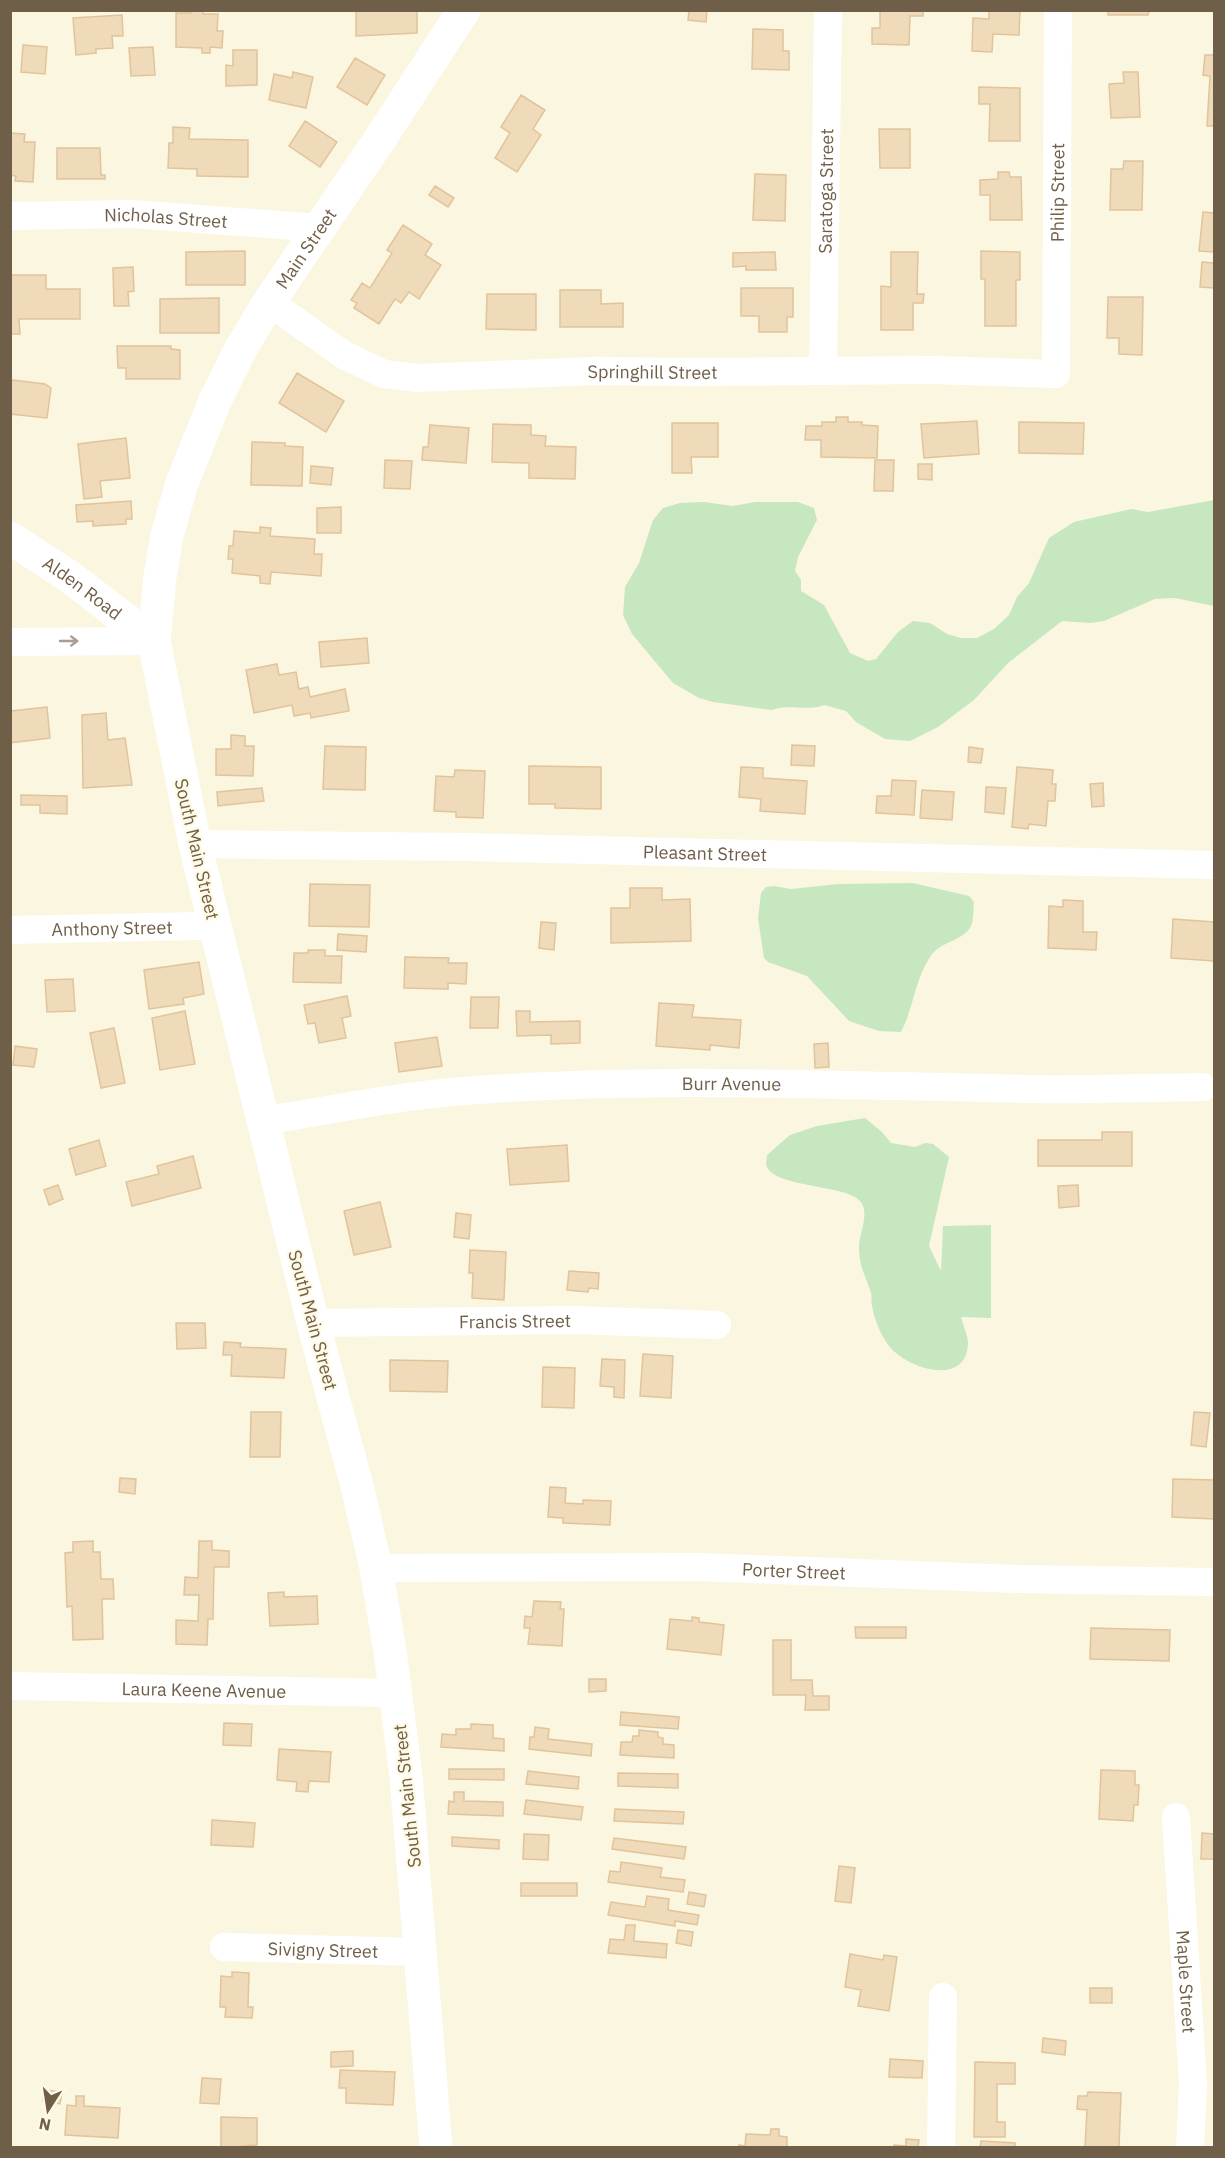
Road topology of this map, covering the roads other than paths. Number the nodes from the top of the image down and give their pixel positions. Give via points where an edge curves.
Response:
1 (464, 10) edge
2 (828, 10) edge
3 (1058, 10) edge
4 (10, 216) edge
5 (320, 228) junction
6 (269, 302) junction
7 (823, 371) junction
8 (1056, 374) joint
9 (176, 503) joint
10 (10, 538) edge
11 (10, 642) edge
12 (154, 642) junction
13 (195, 844) junction
14 (1215, 865) edge
15 (214, 923) junction
16 (10, 930) edge
17 (1203, 1087) dead end
18 (263, 1121) junction
19 (313, 1323) junction
20 (717, 1325) dead end
21 (376, 1568) junction
22 (1215, 1582) edge
23 (11, 1680) edge
24 (396, 1693) junction
25 (1176, 1817) dead end
26 (224, 1947) dead end
27 (420, 1952) junction
28 (943, 1997) dead end
29 (436, 2148) edge
30 (941, 2148) edge
31 (1190, 2148) edge

1 - 5 main road, Main Street
2 - 7 street, Saratoga Street
3 - 8 street, Philip Street
4 - 5 street, Nicholas Street via 132,214
5 - 6 main road, Main Street
6 - 7 street, Springhill Street via 344,356 384,374 417,378 596,371
6 - 9 main road, Main Street via 215,401
7 - 8 street, Springhill Street
9 - 12 main road, South Main Street via 165,545
10 - 12 main road, Alden Road via 67,575
11 -> 12 street
12 - 13 main road, South Main Street
13 - 14 street, Pleasant Street via 467,846
13 - 15 main road, South Main Street
15 - 16 street, Anthony Street
15 - 18 main road, South Main Street
17 - 18 street, Burr Avenue via 1040,1089 597,1083 431,1094
18 - 19 main road, South Main Street
19 - 20 street, Francis Street via 574,1320
19 - 21 main road, South Main Street
21 - 22 street, Porter Street via 699,1567 1006,1579
21 - 24 main road, South Main Street
23 - 24 street, Laura Keene Avenue
24 - 27 main road, South Main Street
25 - 31 street, Maple Street via 1193,2085
26 - 27 street, Sivigny Street
27 - 29 main road, South Main Street
28 - 30 street

